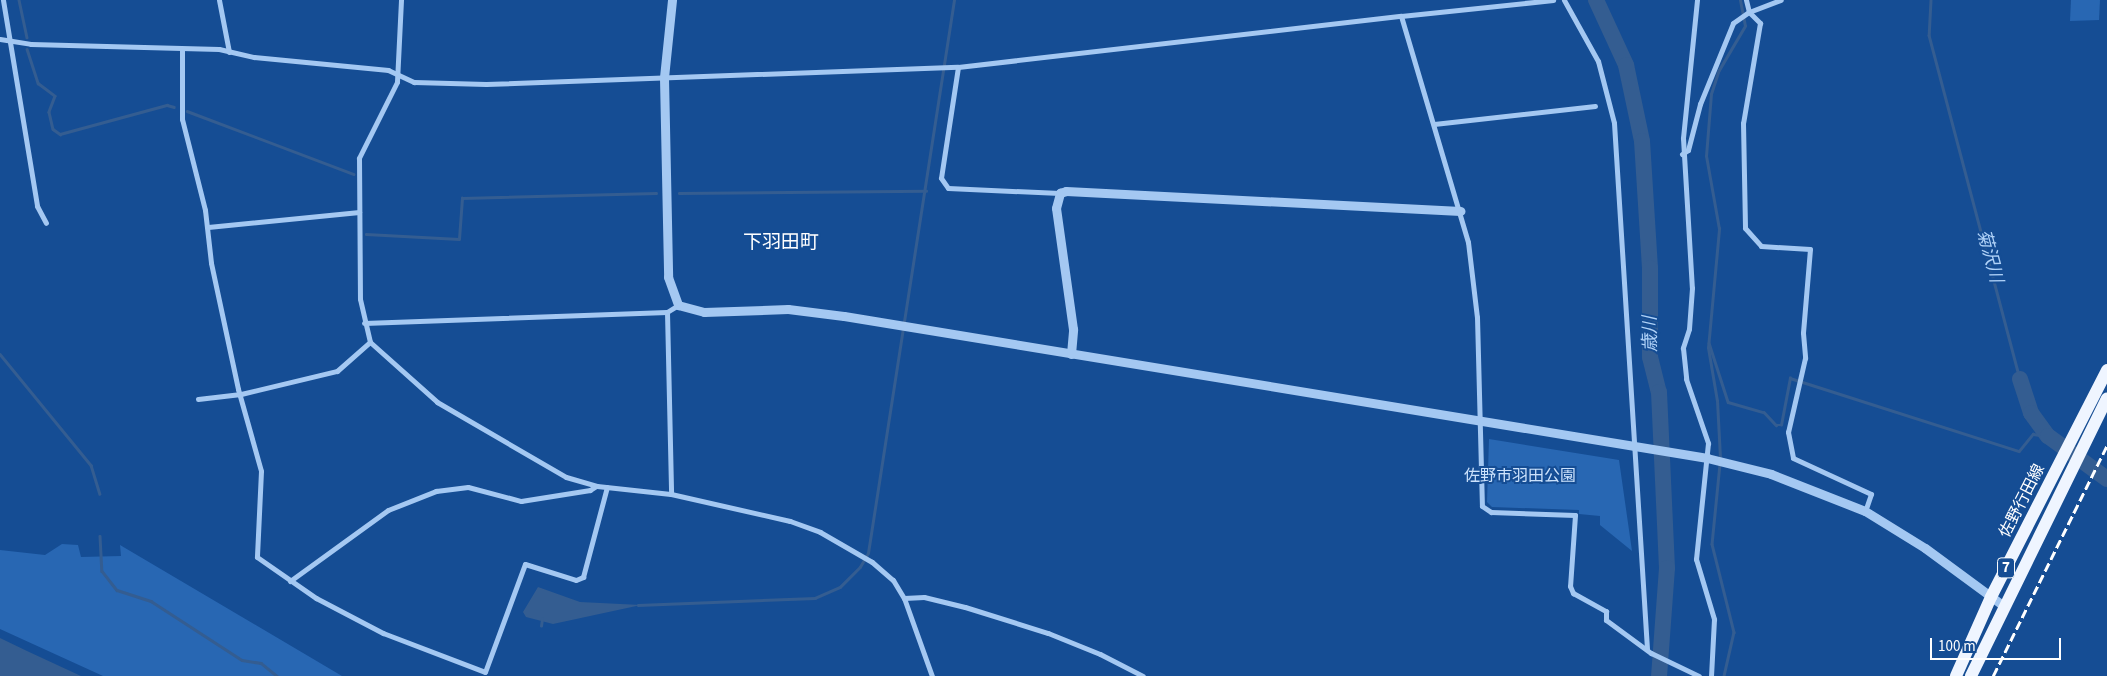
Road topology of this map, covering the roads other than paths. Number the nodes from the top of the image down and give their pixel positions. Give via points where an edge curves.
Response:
1 (3, 0) edge
2 (219, 0) edge
3 (401, 0) edge
4 (672, 0) edge
5 (1553, 0) edge
6 (1564, 0) edge
7 (1697, 0) edge
8 (1746, 0) edge
9 (1781, 0) edge
10 (1748, 13) junction
11 (1400, 16) junction
12 (0, 39) edge
13 (9, 42) junction
14 (182, 48) junction
15 (229, 52) junction
16 (958, 68) junction
17 (398, 73) junction
18 (664, 78) junction
19 (1595, 106) dead end
20 (1434, 124) junction
21 (1682, 154) junction
22 (1060, 193) junction
23 (1460, 211) junction
24 (359, 212) junction
25 (46, 223) dead end
26 (208, 227) junction
27 (678, 305) junction
28 (667, 312) junction
29 (364, 323) junction
30 (370, 342) junction
31 (1072, 354) junction
32 (2107, 370) edge
33 (241, 394) junction
34 (198, 399) dead end
35 (2107, 399) edge
36 (1482, 421) junction
37 (1636, 447) junction
38 (1705, 457) junction
39 (596, 486) junction
40 (607, 487) junction
41 (671, 494) junction
42 (1865, 511) junction
43 (290, 581) junction
44 (1991, 597) junction
45 (904, 598) junction
46 (2004, 606) junction
47 (1649, 651) junction
48 (1698, 675) edge
49 (932, 676) edge
50 (1143, 676) edge
51 (1710, 676) edge
52 (1956, 676) edge
53 (1971, 676) edge

1 - 13 street
2 - 15 street
3 - 17 street
4 - 18 street
5 - 11 street
6 - 37 street via 1598,61 1611,104
7 - 21 street
8 - 10 street
9 - 10 street
10 - 21 street via 1733,23 1700,104 1688,150
10 - 42 street via 1760,23 1743,123 1745,228 1760,246 1810,249 1803,333 1805,358 1788,432 1793,458 1871,494
11 - 16 street
11 - 20 street
12 - 13 street
13 - 14 street
13 - 25 street via 37,206
14 - 15 street
14 - 26 street via 182,119
15 - 17 street
16 - 18 street
16 - 22 street via 941,178 948,188
17 - 18 street via 414,82 486,84
17 - 24 street via 359,158
18 - 27 street via 668,277
19 - 20 street
20 - 23 street
21 - 38 street via 1692,288 1689,329 1683,348 1686,379 1708,443
22 - 23 street via 1074,190
22 - 31 street via 1056,208 1073,329
23 - 36 street via 1477,317
24 - 26 street
24 - 29 street via 360,299
26 - 33 street via 211,264
27 - 28 street
27 - 31 street via 704,312 801,310
28 - 29 street
28 - 41 street
29 - 30 street
30 - 33 street via 337,370
30 - 39 street via 437,402 566,477
31 - 36 street
32 - 44 main road, 佐野行田線 / 7
33 - 34 street
33 - 43 street via 261,471 257,557
35 - 46 main road, 佐野行田線 / 7
36 - 37 street
36 - 47 street via 1484,509 1575,515 1570,586 1573,593 1606,611 1606,620
37 - 38 street
37 - 47 street
38 - 42 street via 1771,474
38 - 51 street via 1696,559 1714,619
39 - 40 street
39 - 43 street via 572,494 521,501 468,487 436,491 388,510
40 - 41 street
40 - 43 street via 583,577 576,580 525,564 485,672 384,633
41 - 45 street via 802,524 872,562 893,580
42 - 44 street via 1925,548
44 - 46 street
44 - 52 main road, 佐野行田線 / 7
45 - 49 street
45 - 50 street via 924,597 1039,630 1100,654
46 - 53 main road, 佐野行田線 / 7
47 - 48 street

